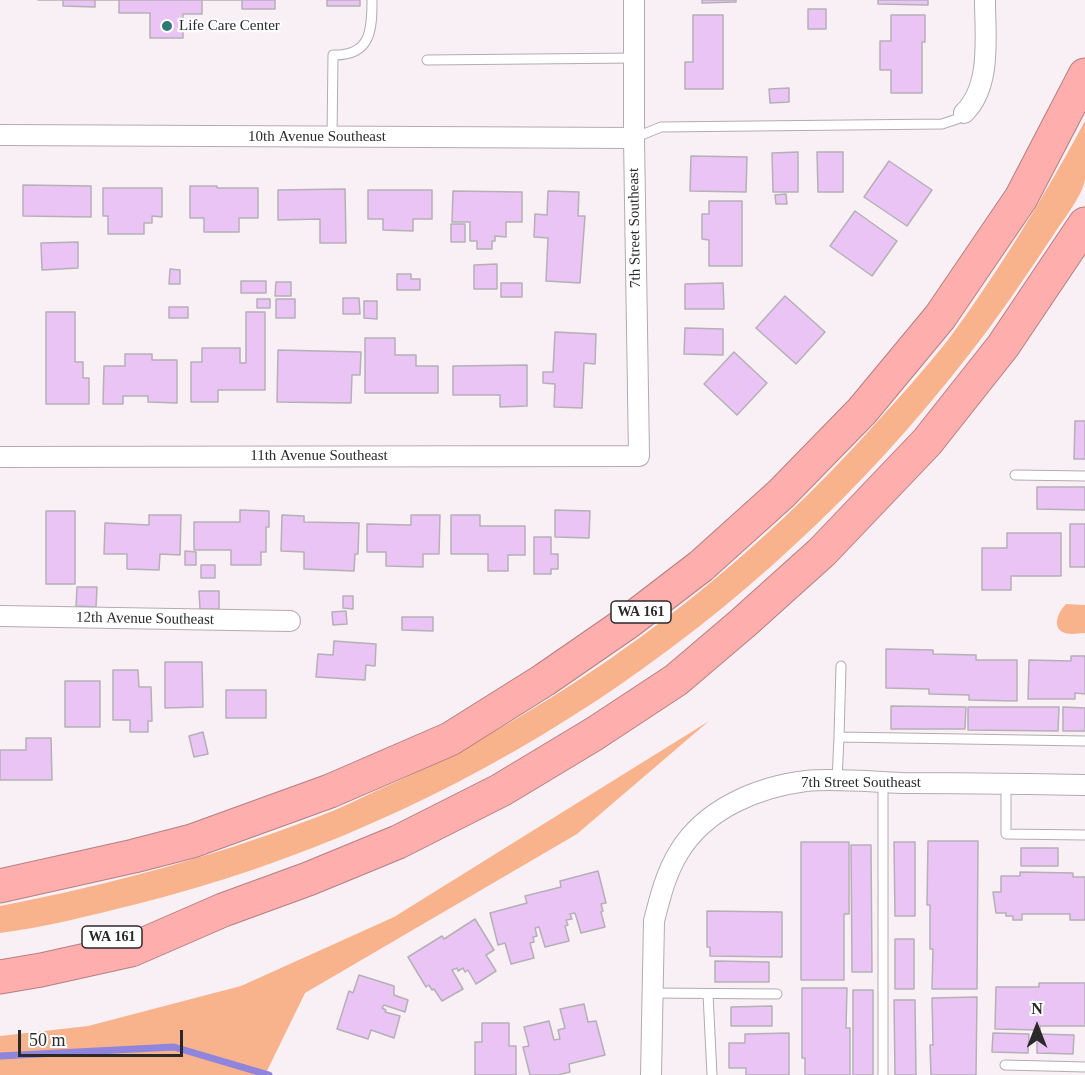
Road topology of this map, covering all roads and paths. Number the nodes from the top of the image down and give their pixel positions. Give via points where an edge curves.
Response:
1 (372, 0) edge
2 (634, 0) edge
3 (985, 0) edge
4 (634, 58) junction
5 (427, 60) dead end
6 (1085, 75) edge
7 (963, 114) joint
8 (0, 135) edge
9 (332, 137) junction
10 (634, 138) junction
11 (1085, 224) edge
12 (639, 456) joint
13 (0, 457) edge
14 (1015, 475) dead end
15 (1085, 476) edge
16 (0, 616) edge
17 (290, 621) dead end
18 (841, 666) dead end
19 (839, 737) junction
20 (1085, 741) edge
21 (837, 781) junction
22 (883, 782) junction
23 (1006, 784) junction
24 (1085, 785) edge
25 (1085, 835) edge
26 (0, 886) edge
27 (223, 910) junction
28 (0, 959) edge
29 (0, 977) edge
30 (652, 993) junction
31 (708, 994) junction
32 (777, 994) dead end
33 (1005, 1065) dead end
34 (1085, 1067) edge
35 (1048, 1071) edge
36 (651, 1075) edge
37 (712, 1075) edge
38 (883, 1075) edge

1 - 9 lane via 372,22 365,43 347,56 333,55
2 - 4 street, 7th Street Southeast
3 - 7 street via 982,77 975,100
4 - 5 lane
4 - 10 street, 7th Street Southeast
6 - 26 highway, WA 161 via 1021,198 940,317 869,402 781,494 701,566 628,622 450,739 330,791 192,841
7 - 10 lane via 942,124 662,128
8 - 9 street, 10th Avenue Southeast
9 - 10 street, 10th Avenue Southeast
10 - 12 street, 7th Street Southeast
11 - 27 highway, WA 161 via 1003,346 927,442 822,552 676,680 491,795 398,842
12 - 13 street, 11th Avenue Southeast
14 - 15 lane
16 - 17 street, 12th Avenue Southeast
18 - 19 lane
19 - 20 lane
19 - 21 lane
21 - 22 street, 7th Street Southeast
21 - 30 street, 7th Street Southeast via 806,781 758,792 728,806 691,835 678,853 659,898 654,921
22 - 23 street, 7th Street Southeast
22 - 38 lane
23 - 24 street
23 - 25 lane via 1006,834
27 - 28 highway, WA 161 via 51,952
27 - 29 highway via 131,950
30 - 31 lane
30 - 36 street, 7th Street Southeast
31 - 32 lane
31 - 37 lane
33 - 35 lane
34 - 35 lane

